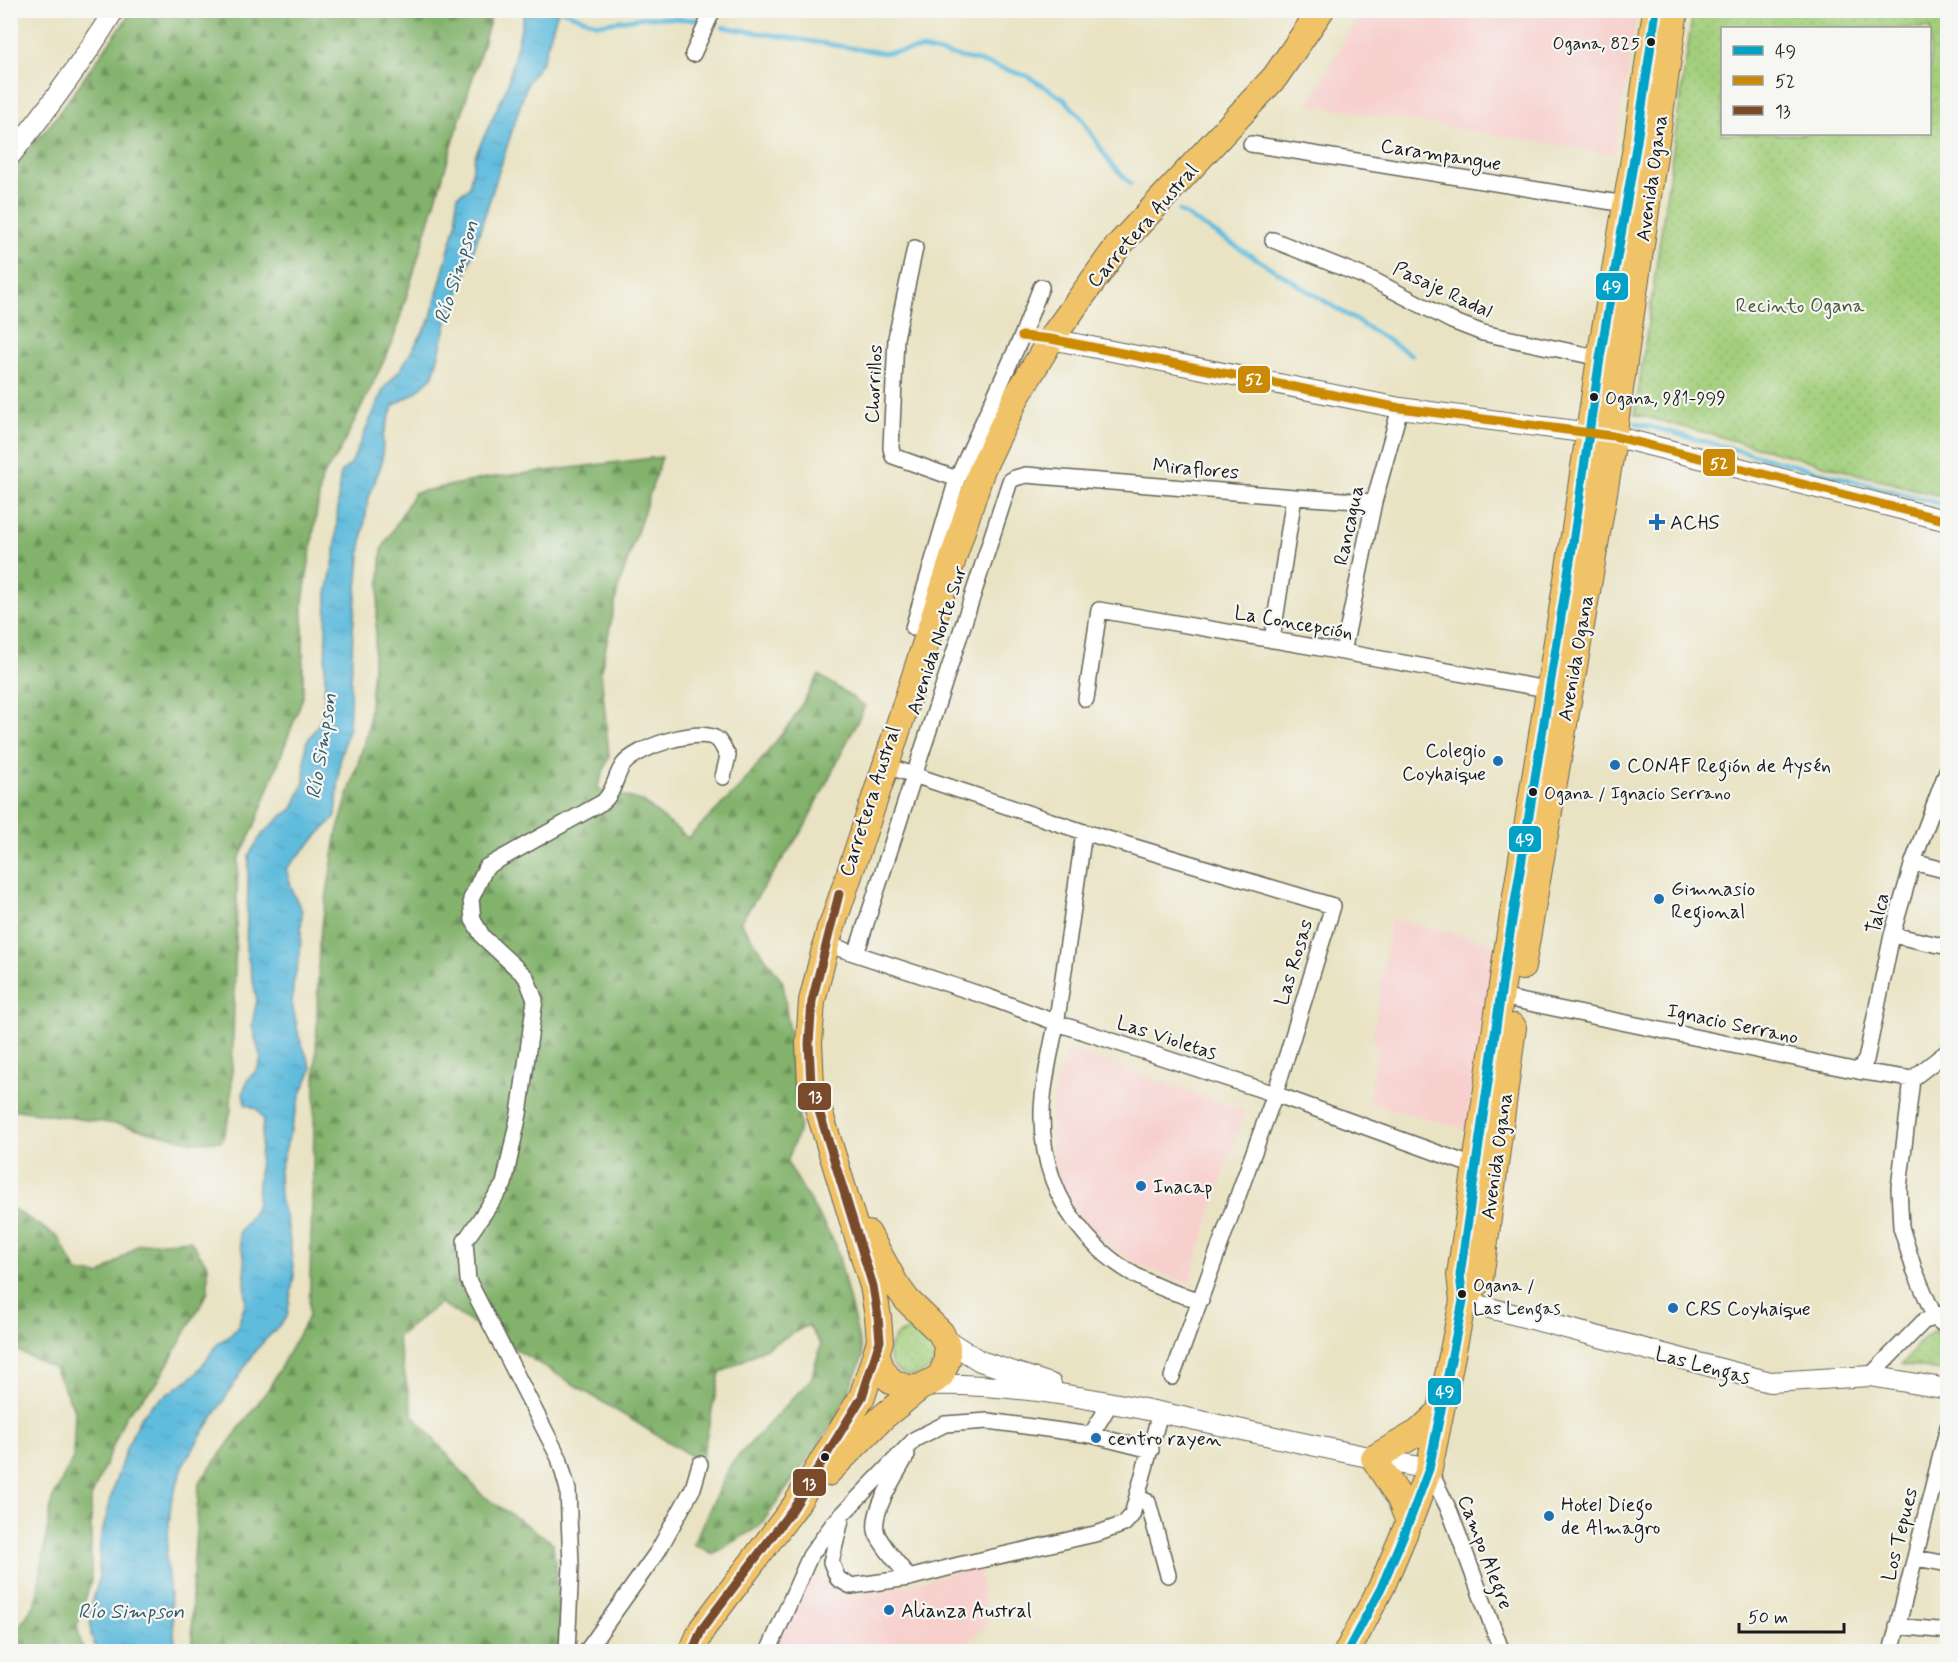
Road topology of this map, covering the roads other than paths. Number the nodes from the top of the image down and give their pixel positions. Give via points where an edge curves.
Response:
1 (114, 10) edge
2 (712, 10) edge
3 (1321, 10) edge
4 (1656, 10) edge
5 (1675, 10) edge
6 (693, 54) dead end
7 (1251, 144) dead end
8 (10, 156) edge
9 (1625, 204) junction
10 (1273, 240) dead end
11 (915, 248) dead end
12 (1041, 287) dead end
13 (1022, 336) junction
14 (1051, 339) junction
15 (1600, 358) junction
16 (1400, 408) junction
17 (1602, 434) junction
18 (1015, 478) joint
19 (957, 479) junction
20 (1294, 497) junction
21 (1374, 502) junction
22 (1947, 521) edge
23 (913, 628) dead end
24 (1272, 640) junction
25 (1344, 652) junction
26 (1559, 692) junction
27 (1086, 699) dead end
28 (883, 764) junction
29 (1947, 768) edge
30 (915, 776) junction
31 (723, 777) dead end
32 (1942, 799) edge
33 (1084, 832) junction
34 (1913, 862) junction
35 (1947, 871) edge
36 (1892, 935) junction
37 (826, 944) junction
38 (1947, 947) edge
39 (856, 954) junction
40 (1509, 998) junction
41 (1057, 1023) junction
42 (1947, 1051) edge
43 (1858, 1071) junction
44 (1912, 1079) junction
45 (1275, 1094) junction
46 (1485, 1170) junction
47 (839, 1180) junction
48 (1201, 1300) junction
49 (1463, 1301) junction
50 (1943, 1319) edge
51 (937, 1331) junction
52 (878, 1346) junction
53 (1870, 1376) junction
54 (1172, 1377) dead end
55 (924, 1386) junction
56 (1947, 1389) edge
57 (1105, 1401) junction
58 (1440, 1412) junction
59 (1160, 1413) junction
60 (1947, 1427) edge
61 (1091, 1435) junction
62 (915, 1439) junction
63 (1151, 1450) junction
64 (1374, 1458) junction
65 (700, 1464) dead end
66 (1429, 1469) junction
67 (1137, 1497) junction
68 (795, 1506) junction
69 (843, 1514) junction
70 (1409, 1522) junction
71 (1916, 1558) junction
72 (1947, 1564) edge
73 (1168, 1575) dead end
74 (909, 1578) junction
75 (1897, 1626) junction
76 (1947, 1631) edge
77 (567, 1652) edge
78 (586, 1652) edge
79 (692, 1652) edge
80 (768, 1652) edge
81 (1347, 1652) edge
82 (1502, 1652) edge
83 (1892, 1652) edge

1 - 8 street via 52,103
2 - 6 street
3 - 14 main road, Carretera Austral via 1275,78 1118,246
4 - 9 main road, Avenida Ogana
5 - 17 main road, Avenida Ogana
7 - 9 street, Carampangue
9 - 15 main road, Avenida Ogana
10 - 15 street, Pasaje Radal via 1373,280 1483,333
11 - 19 street, Chorrillos via 896,338 891,448 894,456
12 - 13 street
13 - 14 street
13 - 19 street
14 - 16 street
14 - 28 main road, Carretera Austral via 1017,396 982,469
15 - 17 main road, Avenida Ogana
16 - 17 street
16 - 21 street, Rancagua
17 - 22 street
17 - 26 main road, Avenida Ogana
18 - 20 street, Miraflores via 1026,475
18 - 30 street, Avenida Norte Sur via 1007,486
19 - 23 street
20 - 21 street, Miraflores
20 - 24 street
21 - 25 street, Rancagua
24 - 25 street, La Concepción
24 - 27 street, La Concepción via 1099,610
25 - 26 street, La Concepción
26 - 40 main road, Avenida Ogana
28 - 30 street, Las Rosas
28 - 37 main road, Carretera Austral
29 - 32 street, Talca
30 - 33 street, Las Rosas
30 - 39 street, Avenida Norte Sur
31 - 77 street via 728,756 718,740 707,735 656,744 622,766 611,795 603,802 486,867 471,899 473,920 483,937 526,976 535,1000 519,1114 504,1185 465,1241 468,1280 559,1458 568,1490 571,1564
32 - 34 street, Talca
33 - 41 street
33 - 45 street, Las Rosas via 1333,906
34 - 35 street
34 - 36 street, Talca
36 - 38 street
36 - 43 street, Talca via 1866,1060
37 - 39 street, Las Violetas
37 - 47 main road, Carretera Austral via 812,1001 811,1085
39 - 41 street, Las Violetas
40 - 43 street, Ignacio Serrano
40 - 46 main road, Avenida Ogana
41 - 45 street, Las Violetas
41 - 48 street via 1042,1113 1047,1157 1062,1199 1090,1241 1117,1265 1165,1291
42 - 44 street
43 - 44 street, Ignacio Serrano
44 - 50 street via 1899,1188 1901,1227 1914,1269
45 - 46 street, Las Violetas
45 - 48 street, Las Rosas
46 - 49 main road, Avenida Ogana via 1480,1279
47 - 51 main road, Carretera Austral via 896,1286
47 - 52 main road, Carretera Austral via 873,1286
48 - 54 street, Las Rosas
49 - 53 street, Las Lengas via 1770,1382
49 - 58 main road, Avenida Ogana
50 - 53 street via 1924,1321
51 - 52 main road via 922,1320 905,1319 889,1327
51 - 55 main road, Carretera Austral via 947,1346 947,1361 940,1375
51 - 57 street via 980,1361
52 - 55 main road via 878,1362 889,1380 909,1389
52 - 68 main road, Carretera Austral via 862,1397
53 - 56 street, Las Lengas
55 - 57 street via 971,1384
55 - 68 main road, Carretera Austral via 884,1416
57 - 59 street
57 - 61 street
58 - 64 main road via 1419,1432
58 - 66 main road, Avenida Ogana
59 - 63 street
59 - 64 street
60 - 71 street, Los Tepues
61 - 62 street via 988,1421 945,1424
61 - 63 street
62 - 69 street
62 - 74 street via 876,1514 874,1526
63 - 67 street
64 - 66 street
64 - 70 main road via 1400,1498
65 - 78 street via 693,1488 658,1551
66 - 70 main road, Avenida Ogana
66 - 82 street, Campo Alegre via 1450,1512
67 - 73 street via 1148,1502
67 - 74 street via 1132,1515 1124,1524 1099,1533
68 - 79 main road, Carretera Austral via 702,1629
69 - 74 street via 831,1562 838,1578 851,1586
69 - 80 street via 810,1556
70 - 81 main road, Avenida Ogana via 1381,1588
71 - 72 street
71 - 75 street, Los Tepues
75 - 76 street
75 - 83 street, Los Tepues

